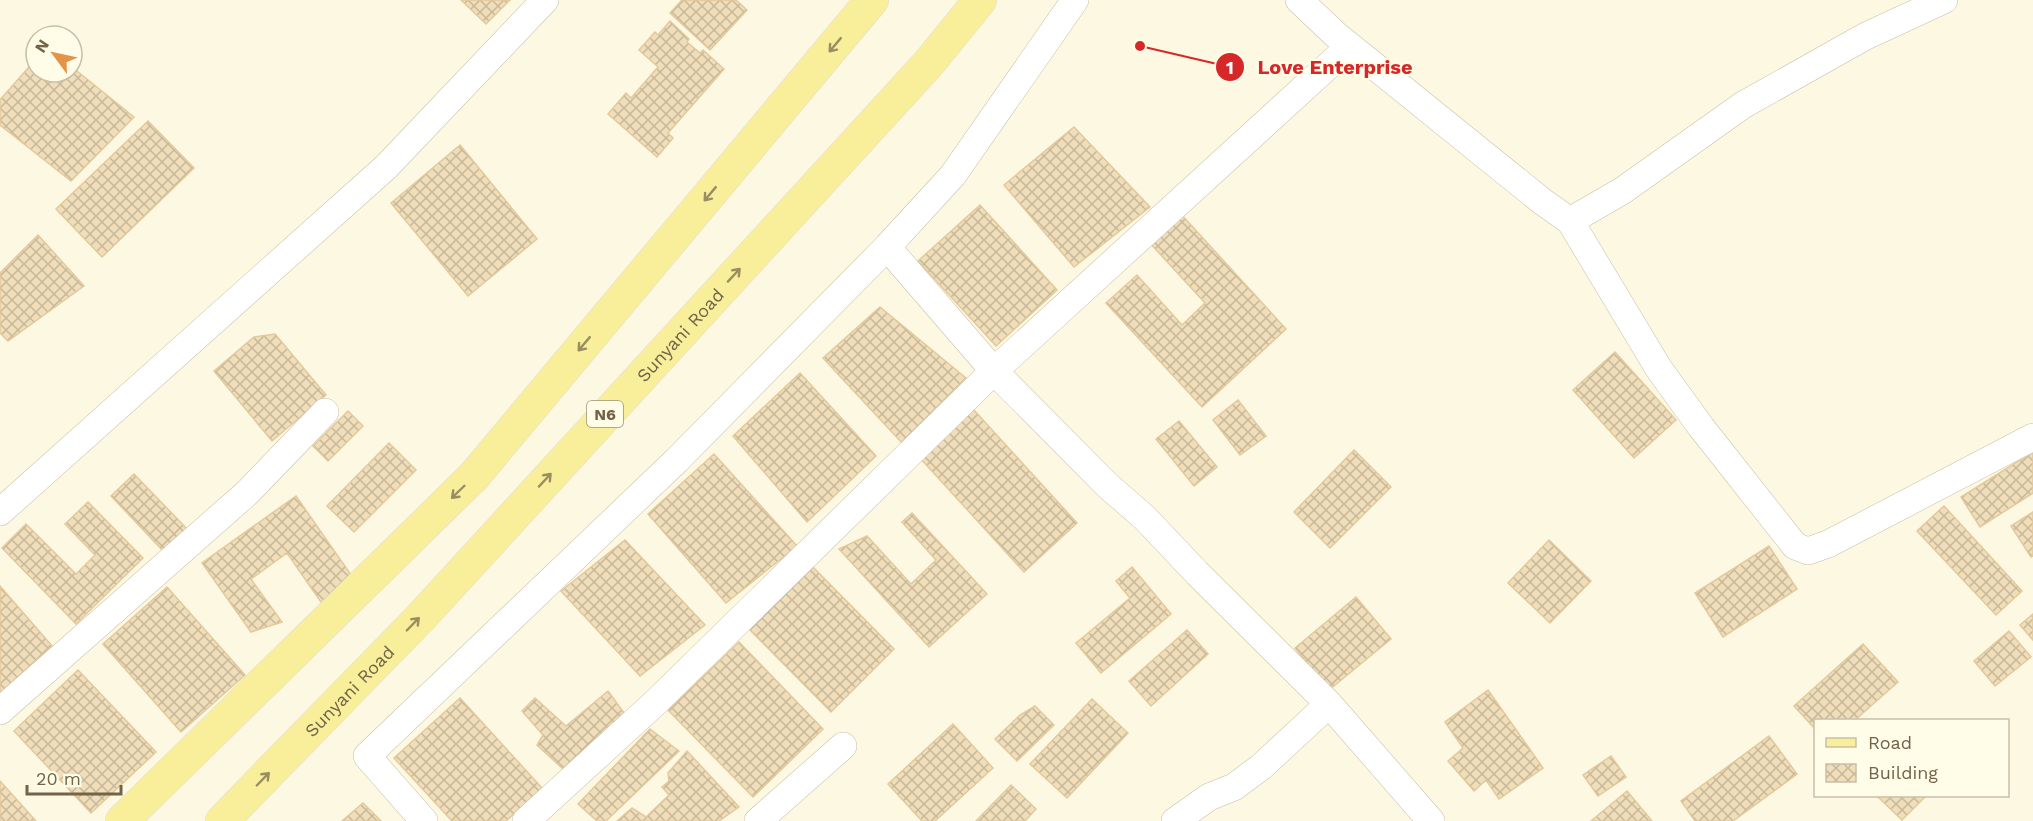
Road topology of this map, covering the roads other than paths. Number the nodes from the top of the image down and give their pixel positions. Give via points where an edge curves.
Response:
1 (545, 0) edge
2 (872, 0) edge
3 (980, 0) edge
4 (1075, 0) edge
5 (1299, 0) edge
6 (1944, 0) edge
7 (1350, 46) junction
8 (1570, 221) junction
9 (887, 247) junction
10 (994, 371) junction
11 (325, 411) dead end
12 (2033, 437) edge
13 (0, 512) edge
14 (1329, 704) junction
15 (0, 711) edge
16 (843, 746) dead end
17 (122, 821) edge
18 (222, 821) edge
19 (424, 821) edge
20 (526, 821) edge
21 (758, 821) edge
22 (1175, 821) edge
23 (1431, 821) edge

1 - 13 street via 386,167
2 -> 17 main road via 474,476
18 -> 3 main road, Sunyani Road / N6 via 422,616 928,64
4 - 9 street via 953,175
5 - 7 street
6 - 8 street via 1866,36 1743,105 1623,191
7 - 8 street
7 - 10 street
8 - 12 street via 1659,369 1795,546 1808,551 1828,544
9 - 10 street
9 - 19 street via 678,460 367,756
10 - 14 street
10 - 20 street via 656,702
11 - 15 street via 248,492
14 - 22 street via 1261,767
14 - 23 street
16 - 21 street

